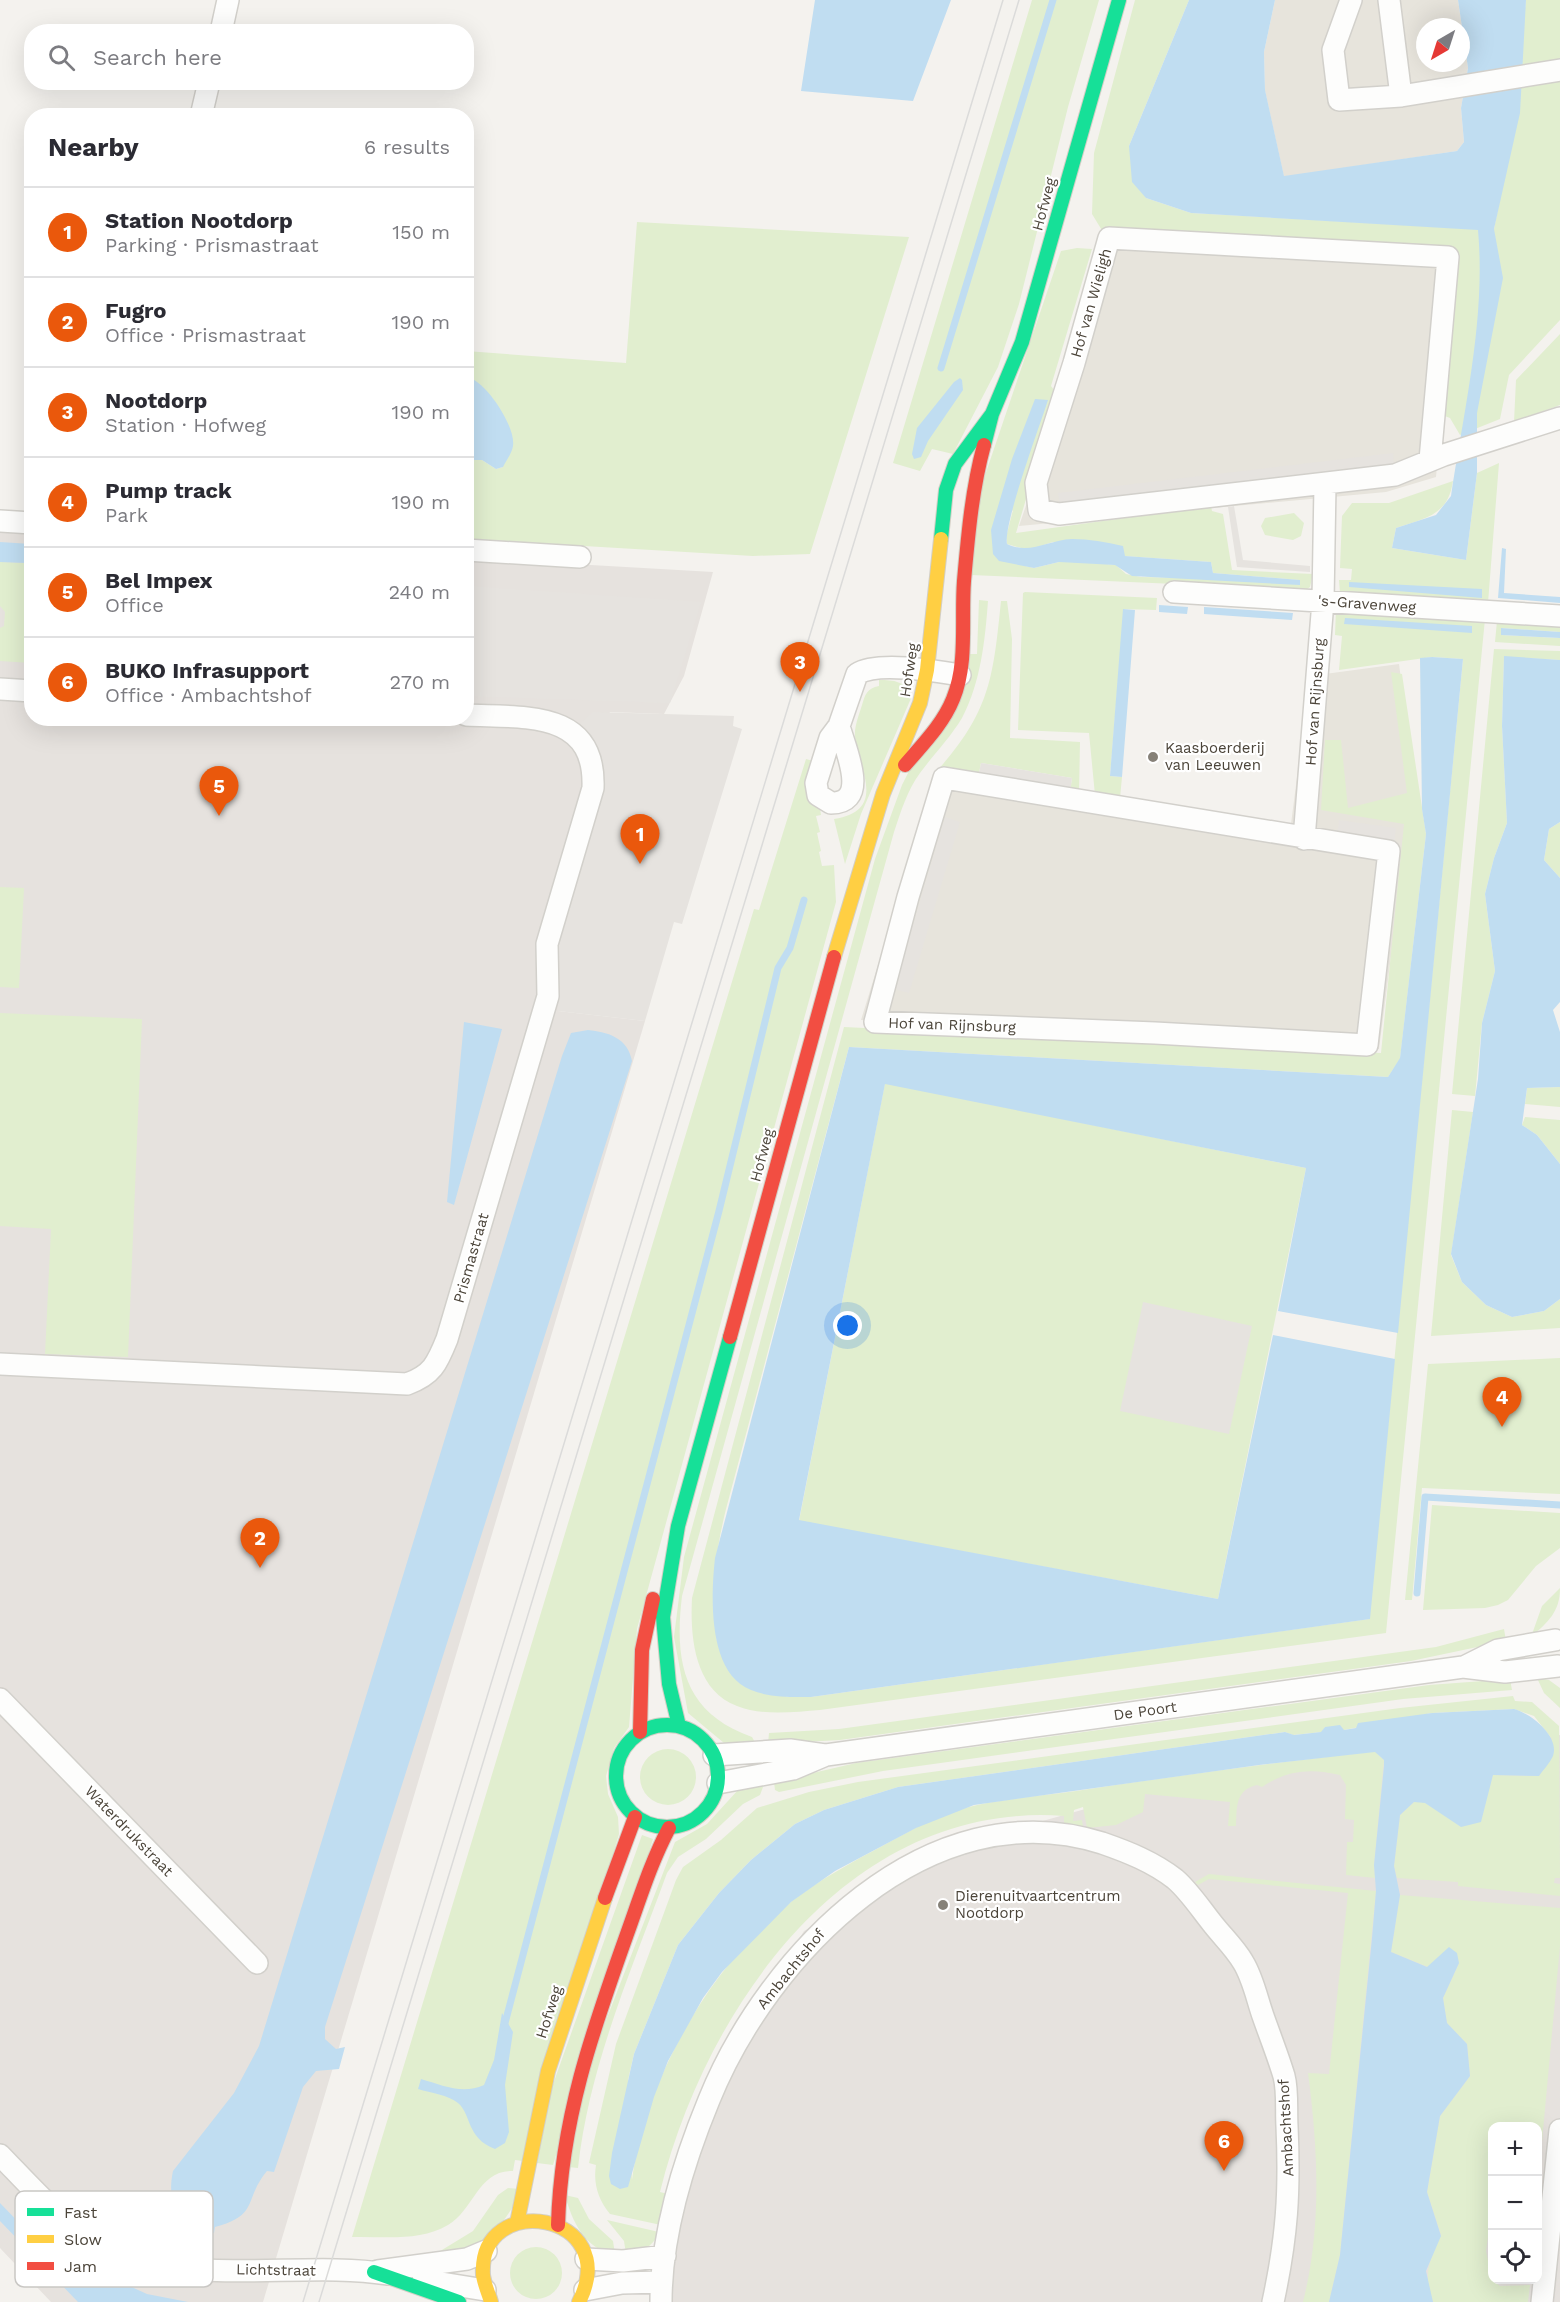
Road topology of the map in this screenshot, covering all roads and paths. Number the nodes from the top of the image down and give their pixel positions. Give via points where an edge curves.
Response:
1 (228, 0) edge
2 (1119, 0) edge
3 (1351, 0) edge
4 (1389, 0) edge
5 (223, 24) edge
6 (1558, 71) edge
7 (207, 90) edge
8 (1401, 96) junction
9 (203, 108) edge
10 (992, 414) junction
11 (1560, 418) edge
12 (1437, 458) junction
13 (1325, 485) junction
14 (0, 521) edge
15 (24, 522) edge
16 (474, 550) edge
17 (580, 557) dead end
18 (1174, 592) dead end
19 (1323, 601) junction
20 (1560, 616) edge
21 (927, 670) junction
22 (960, 675) junction
23 (0, 689) edge
24 (24, 690) edge
25 (474, 716) edge
26 (839, 726) dead end
27 (883, 794) junction
28 (1304, 839) junction
29 (0, 1364) edge
30 (678, 1526) junction
31 (1557, 1632) edge
32 (1463, 1667) junction
33 (1559, 1668) edge
34 (0, 1699) edge
35 (679, 1726) junction
36 (640, 1732) junction
37 (714, 1755) junction
38 (826, 1755) junction
39 (718, 1783) junction
40 (635, 1817) junction
41 (669, 1828) junction
42 (258, 1963) dead end
43 (1560, 2130) edge
44 (0, 2155) edge
45 (37, 2191) edge
46 (517, 2223) junction
47 (558, 2225) junction
48 (486, 2251) junction
49 (665, 2256) junction
50 (586, 2259) junction
51 (213, 2269) edge
52 (374, 2272) junction
53 (661, 2292) edge
54 (488, 2296) edge
55 (582, 2296) edge
56 (459, 2302) edge
57 (1274, 2302) edge
58 (1542, 2302) edge

1 - 5 street
2 - 10 main road, Hofweg via 1022,342
3 - 8 street via 1333,50 1339,100
4 - 8 street
6 - 8 street
7 - 9 street
10 - 21 main road, Hofweg via 956,464 946,490
10 - 22 main road, Hofweg via 971,504
11 - 12 street, Hof van Wieligh
12 - 13 street, Hof van Wieligh via 1395,475
12 - 13 street, Hof van Wieligh via 1448,257 1109,238 1036,483 1039,510 1059,514
13 - 19 street
14 - 15 street
16 - 17 street
18 - 19 street, 's-Gravenweg
19 - 20 street, 's-Gravenweg
19 - 28 street, Hof van Rijnsburg
21 - 22 street
21 - 26 street via 861,671 852,683
21 - 27 main road, Hofweg via 911,731
22 - 27 main road, Hofweg via 943,720
23 - 24 street
25 - 29 street, Prismastraat via 552,721 568,729 586,748 594,766 594,788 547,944 548,996 447,1340 432,1369 424,1378 407,1384
27 - 30 main road, Hofweg via 849,902
28 - 28 street, Hof van Rijnsburg via 944,778 875,1022 1367,1045 1389,851
30 - 35 main road, Hofweg via 663,1617 669,1684
30 - 36 main road, Hofweg via 659,1575 642,1650
31 - 32 street, De Poort via 1498,1650
31 - 33 street
32 - 33 street, De Poort via 1505,1672
32 - 38 street, De Poort
34 - 42 street, Waterdrukstraat
35 - 36 main road via 659,1726
35 - 37 main road via 700,1736
36 - 40 main road via 624,1748 616,1768 617,1790
37 - 38 street, De Poort via 790,1750
37 - 39 main road
38 - 39 street, De Poort via 793,1769
39 - 41 main road via 712,1803 698,1818
40 - 41 main road
40 - 46 main road, Hofweg via 559,2034 540,2105
41 - 47 main road via 590,2038 567,2128 558,2189
43 - 58 street
44 - 45 street, Lichtstraat
46 - 47 main road via 544,2220
46 - 48 main road via 504,2230
47 - 50 main road via 571,2234
48 - 52 street, Lichtstraat via 466,2259
48 - 54 main road via 483,2264
49 - 50 street via 623,2261
49 - 53 street, Ambachtshof
49 - 57 street, Ambachtshof via 684,2167 716,2081 777,1982 827,1924 886,1879 948,1850 1000,1836 1066,1834 1135,1854 1172,1877 1244,1964 1285,2079 1290,2191 1285,2248
50 - 55 main road via 588,2270
51 - 52 street, Lichtstraat
52 - 54 street, Lichtstraat
52 - 56 main road
53 - 55 street, Ambachtshof via 622,2283

